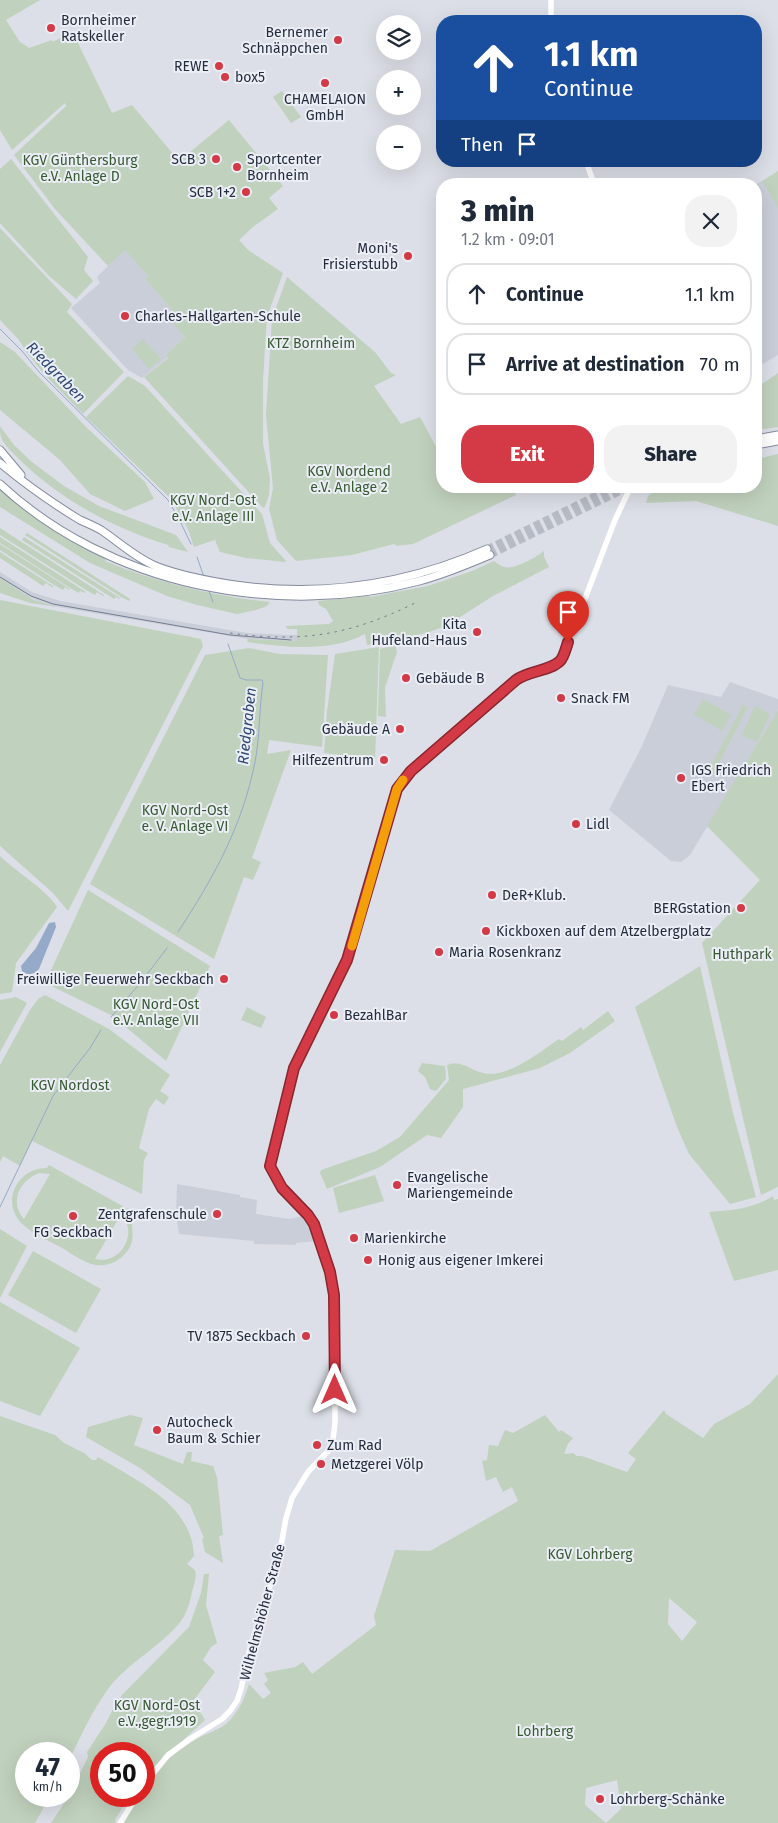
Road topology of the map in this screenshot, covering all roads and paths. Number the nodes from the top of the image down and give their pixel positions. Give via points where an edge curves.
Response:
1 (551, 0) edge
2 (551, 15) edge
3 (778, 435) edge
4 (762, 438) edge
5 (778, 441) edge
6 (762, 444) edge
7 (0, 450) edge
8 (0, 463) edge
9 (0, 484) edge
10 (29, 485) junction
11 (628, 493) edge
12 (488, 552) tunnel mouth
13 (163, 572) junction
14 (155, 1771) edge
15 (130, 1807) edge
16 (120, 1823) edge

1 - 2 main road
3 - 4 highway
5 - 6 highway
7 - 10 highway
8 - 10 highway
9 - 13 highway via 67,534 111,556
10 - 13 highway
11 - 14 main road, Wilhelmshöher Straße via 611,528 562,659 516,680 411,771 397,789 347,960 295,1063 270,1166 282,1188 314,1224 333,1286 335,1423 332,1447 308,1472 292,1498 278,1561 237,1701 222,1719 168,1755
12 - 13 highway via 368,588 270,589
15 - 16 main road

